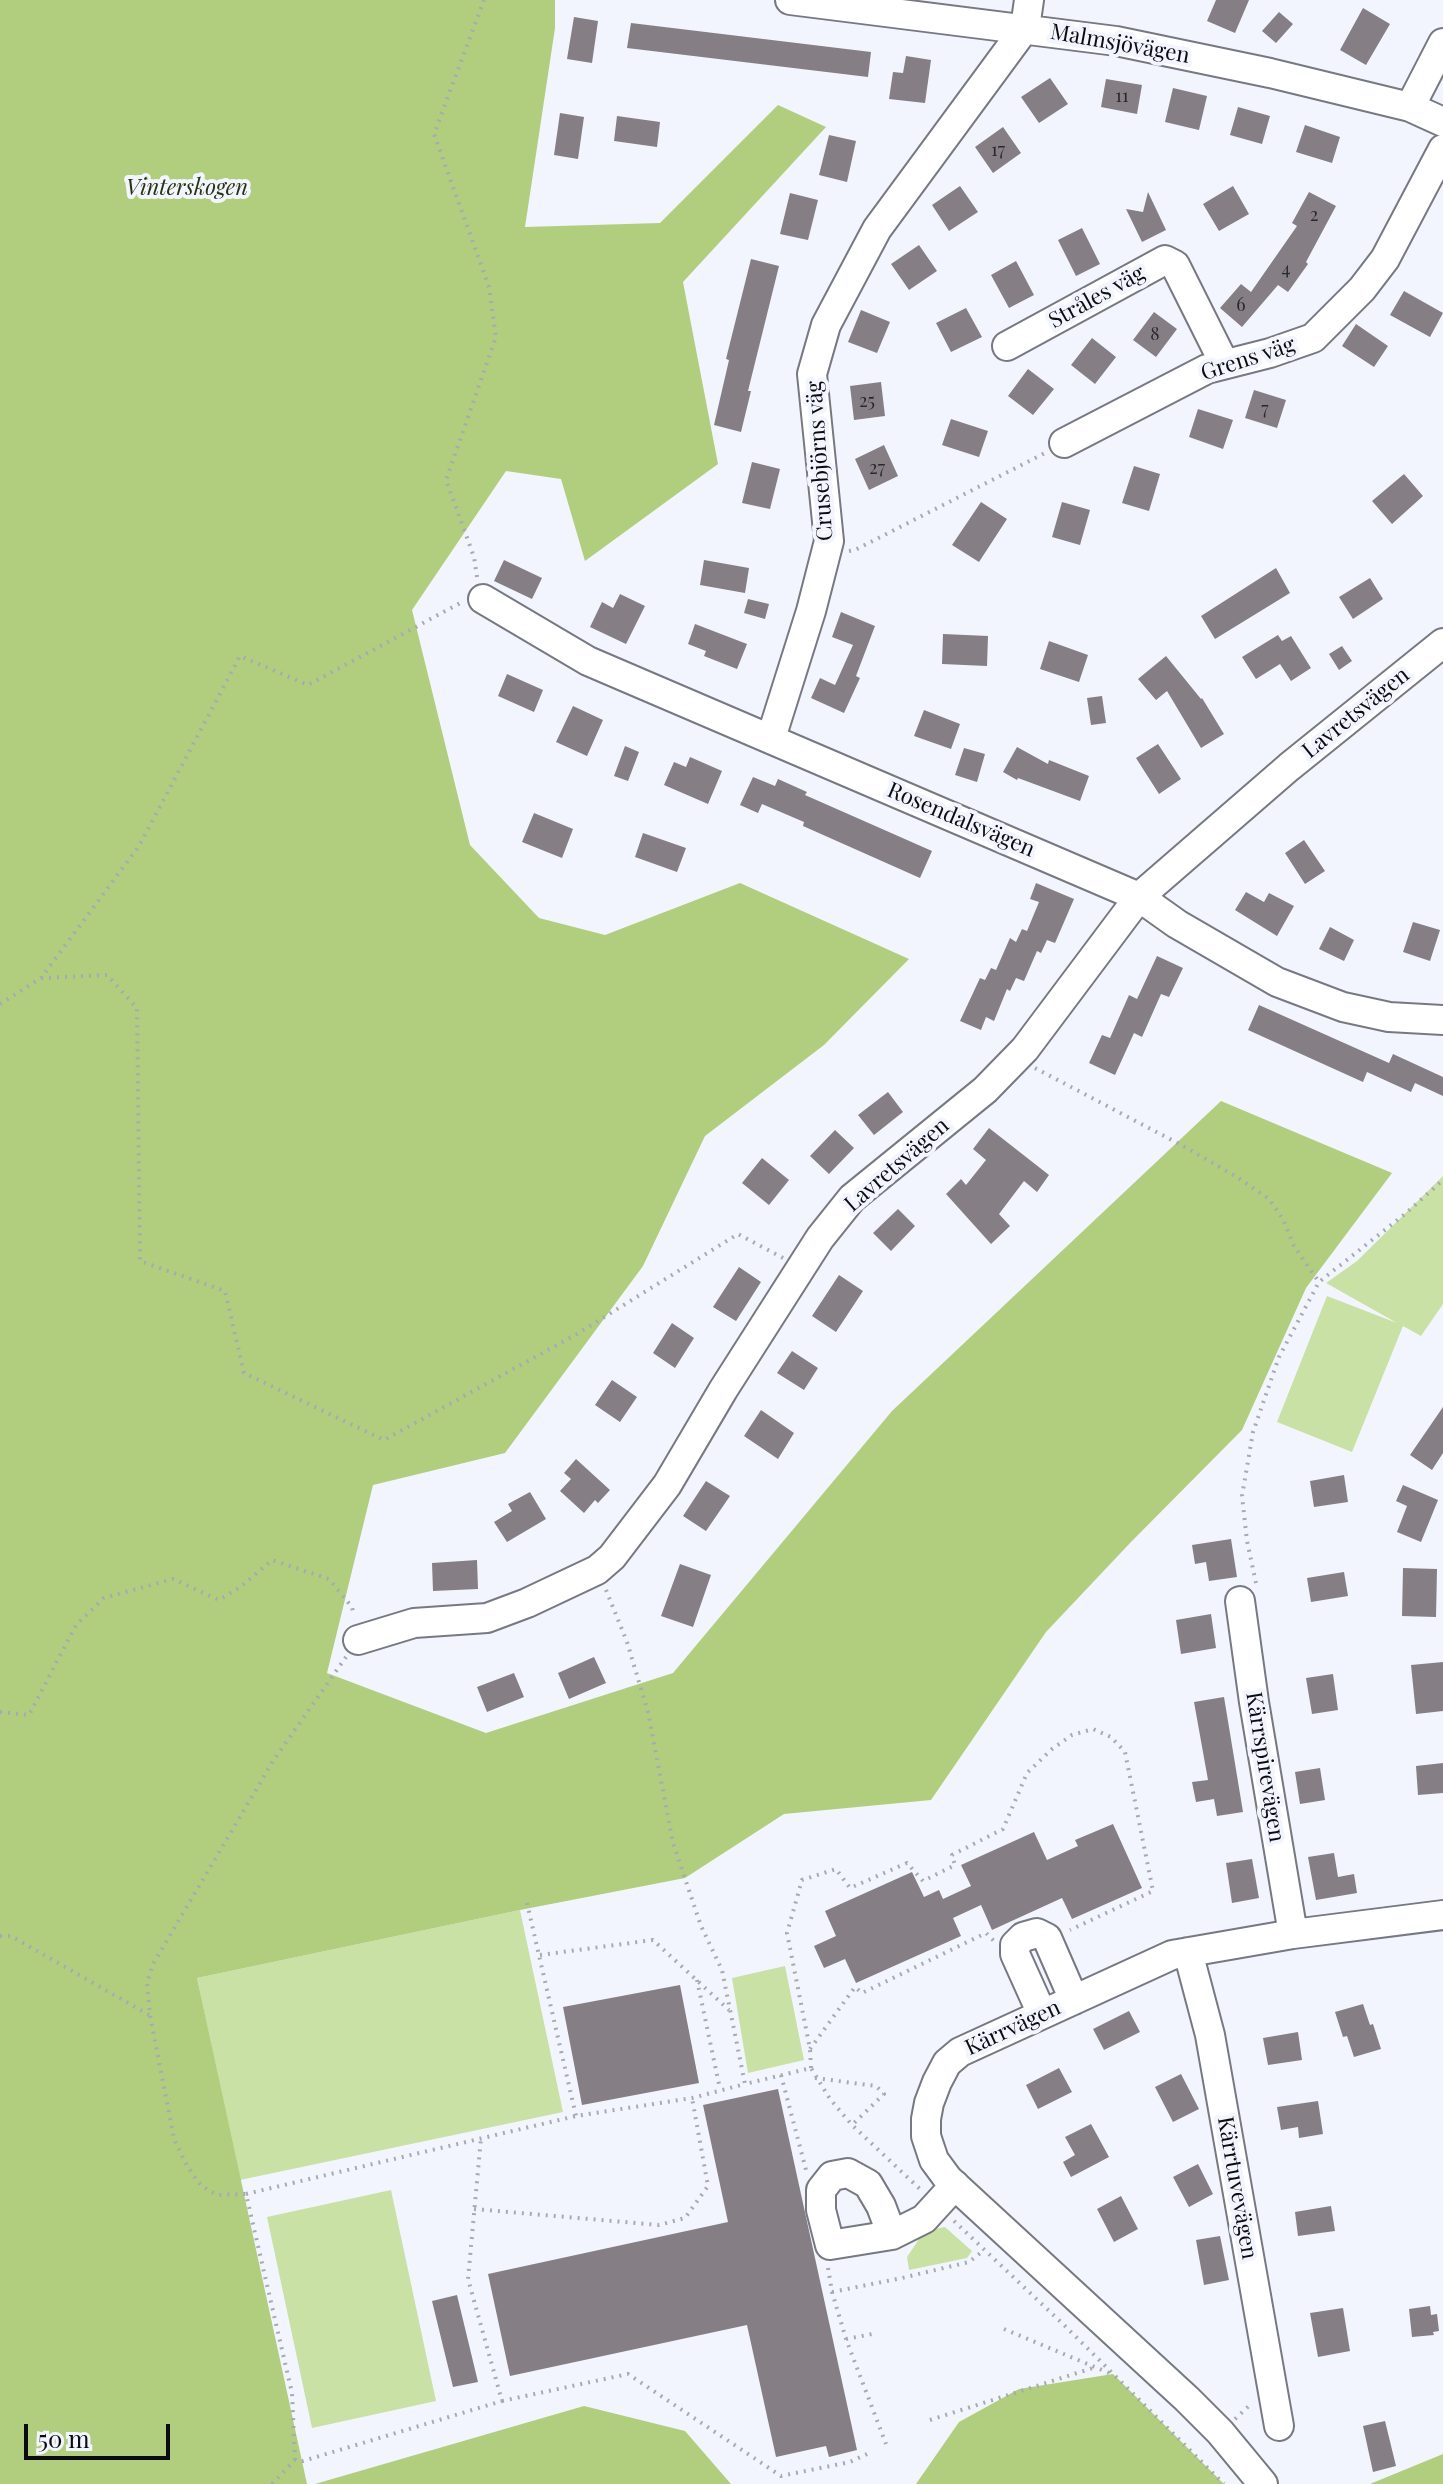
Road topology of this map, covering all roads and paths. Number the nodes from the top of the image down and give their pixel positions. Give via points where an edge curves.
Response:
1 (484, 0) edge
2 (790, 0) edge
3 (1029, 0) edge
4 (1025, 28) junction
5 (1443, 43) edge
6 (1410, 107) junction
7 (1443, 122) edge
8 (1443, 149) edge
9 (1007, 346) dead end
10 (1224, 363) junction
11 (1064, 443) joint
12 (827, 554) junction
13 (481, 596) junction
14 (1443, 643) edge
15 (771, 738) junction
16 (1139, 897) junction
17 (41, 978) junction
18 (0, 1004) edge
19 (1443, 1020) edge
20 (1016, 1057) junction
21 (1443, 1180) edge
22 (801, 1268) junction
23 (1319, 1282) junction
24 (597, 1570) junction
25 (1240, 1601) joint
26 (358, 1640) junction
27 (0, 1712) edge
28 (527, 1903) dead end
29 (1443, 1915) edge
30 (1068, 1930) dead end
31 (1293, 1934) junction
32 (0, 1936) edge
33 (1000, 1942) dead end
34 (1188, 1952) junction
35 (540, 1955) junction
36 (696, 1978) junction
37 (1074, 2000) junction
38 (730, 2010) junction
39 (1042, 2014) junction
40 (150, 2015) junction
41 (810, 2049) junction
42 (811, 2068) junction
43 (815, 2078) junction
44 (745, 2084) junction
45 (720, 2090) junction
46 (692, 2098) junction
47 (576, 2116) junction
48 (852, 2125) junction
49 (481, 2138) junction
50 (246, 2194) junction
51 (946, 2195) junction
52 (474, 2209) junction
53 (892, 2235) dead end
54 (984, 2251) junction
55 (832, 2292) dead end
56 (1004, 2329) dead end
57 (872, 2334) dead end
58 (846, 2339) dead end
59 (1096, 2367) junction
60 (1113, 2374) dead end
61 (502, 2401) junction
62 (930, 2420) dead end
63 (1279, 2426) dead end
64 (867, 2454) dead end
65 (295, 2460) junction
66 (272, 2484) edge
67 (1224, 2484) edge
68 (1263, 2484) edge

1 - 13 path via 434,134 489,287 496,337 446,480 474,557
2 - 4 street, Malmsjövägen
3 - 4 street, Crusebjörns väg
4 - 6 street, Malmsjövägen via 1116,41
4 - 12 street, Crusebjörns väg via 877,229 826,325 812,374
5 - 6 street
6 - 7 street, Malmsjövägen
8 - 10 street, Grens väg via 1385,259 1313,338
9 - 10 street, Stråles väg via 1165,260 1175,265
10 - 11 street, Grens väg
11 - 12 path via 855,550
12 - 15 street, Crusebjörns väg
13 - 15 street, Rosendalsvägen via 588,661
13 - 17 path via 308,685 240,656 139,846
14 - 16 street, Lavretsvägen
15 - 16 street, Rosendalsvägen
16 - 19 street, Rosendalsvägen via 1277,982 1343,1007
16 - 20 street, Lavretsvägen
17 - 18 path
17 - 22 path via 107,975 137,1008 140,1261 225,1291 244,1373 384,1440 577,1334 738,1234
20 - 22 street, Lavretsvägen via 985,1090 852,1198
20 - 23 path via 1183,1146 1269,1199
21 - 23 path
22 - 24 street, Lavretsvägen via 667,1485
23 - 25 path via 1279,1357 1253,1432 1242,1496 1259,1599
24 - 26 street, Lavretsvägen via 487,1618 414,1623
24 - 38 path via 627,1642 648,1712 673,1843 722,1970
25 - 31 street, Kärrspirevägen
26 - 27 path via 352,1607 329,1579 272,1560 219,1600 173,1579 104,1598 76,1625 29,1715
26 - 40 path via 273,1761 153,1964 147,1983
28 - 35 path
29 - 31 street, Kärrvägen
30 - 41 path via 1153,1891 1125,1752 1111,1737 1093,1729 1072,1735 1027,1773 1003,1829 952,1855 955,1865 923,1881 907,1863 850,1888 836,1869 802,1880 787,1933
31 - 34 street, Kärrvägen
32 - 40 path via 11,1936
33 - 41 path via 986,1933 862,1993 855,1987
34 - 37 street, Kärrvägen
34 - 63 street, Kärrtuvevägen via 1210,2035
35 - 36 path via 653,1940
35 - 47 path
36 - 38 path
36 - 45 path
37 - 39 street, Kärrvägen
37 - 39 street via 1047,1938 1037,1933 1023,1937 1015,1954
38 - 44 path
39 - 51 street, Kärrvägen via 947,2063 926,2119 926,2136
40 - 50 path via 174,2139 185,2162 209,2191
41 - 42 path
42 - 43 path
42 - 44 path
43 - 48 path
43 - 48 path via 876,2086 884,2094
44 - 45 path
45 - 46 path
46 - 47 path
46 - 52 path via 708,2186 685,2218 659,2225
47 - 49 path
48 - 51 path
49 - 50 path
49 - 52 path
50 - 65 path via 292,2393
51 - 53 street via 924,2219
51 - 54 path
51 - 68 street, Kärrvägen via 1187,2399
52 - 61 path via 468,2279
54 - 55 path via 969,2262
54 - 67 path
56 - 59 path
57 - 58 path
59 - 60 path
59 - 62 path
61 - 64 path via 628,2374 781,2476
61 - 65 path
65 - 66 path

